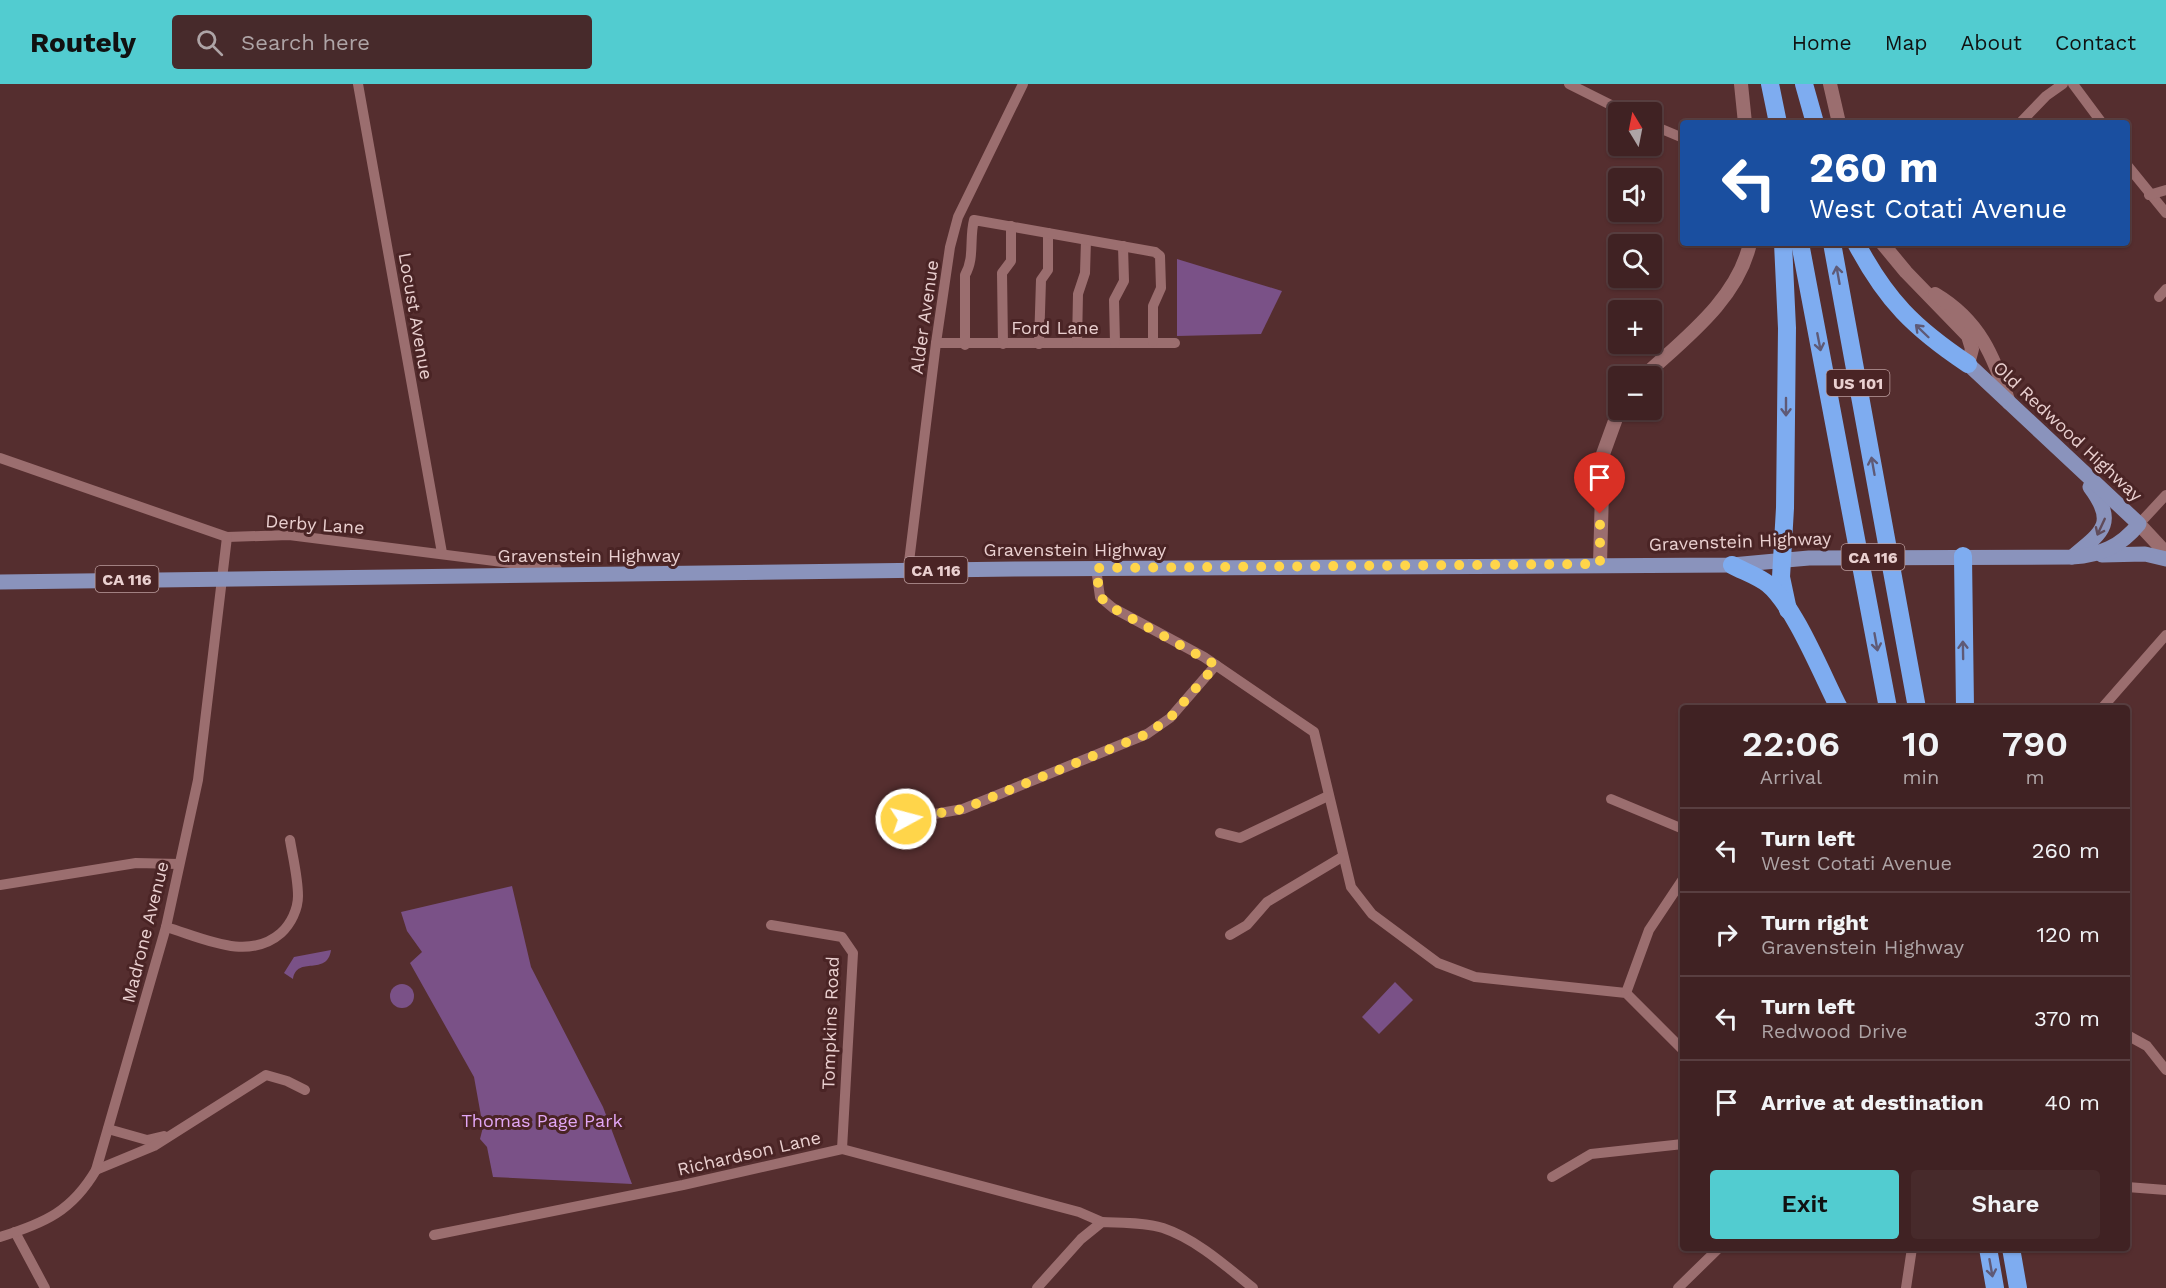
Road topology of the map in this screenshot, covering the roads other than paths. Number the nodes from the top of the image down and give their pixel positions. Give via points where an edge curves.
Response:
1 (358, 84) edge
2 (1023, 84) edge
3 (1569, 84) edge
4 (1741, 84) edge
5 (1769, 84) edge
6 (1803, 84) edge
7 (1830, 84) edge
8 (2063, 84) edge
9 (2073, 84) edge
10 (1608, 104) edge
11 (1745, 120) edge
12 (1772, 120) edge
13 (1777, 120) edge
14 (1809, 120) edge
15 (1814, 120) edge
16 (1838, 120) edge
17 (2023, 120) edge
18 (2100, 120) edge
19 (1662, 129) edge
20 (1680, 137) edge
21 (2130, 169) edge
22 (2166, 190) edge
23 (2149, 195) junction
24 (2166, 213) edge
25 (1011, 226) junction
26 (1048, 233) junction
27 (1086, 240) junction
28 (1123, 246) junction
29 (1749, 246) edge
30 (1783, 246) edge
31 (1801, 246) edge
32 (1833, 246) edge
33 (1858, 246) edge
34 (1885, 246) edge
35 (1922, 287) junction
36 (1153, 342) junction
37 (936, 343) junction
38 (1077, 343) junction
39 (1115, 343) junction
40 (1175, 343) dead end
41 (1003, 344) junction
42 (1039, 344) junction
43 (965, 345) junction
44 (1968, 364) junction
45 (1654, 366) edge
46 (2008, 403) junction
47 (1615, 420) edge
48 (0, 458) edge
49 (2070, 460) junction
50 (2166, 495) edge
51 (2139, 524) junction
52 (227, 537) junction
53 (442, 553) junction
54 (2166, 553) edge
55 (1963, 556) junction
56 (2079, 556) junction
57 (2166, 559) edge
58 (1782, 560) junction
59 (1600, 564) junction
60 (1732, 565) junction
61 (1096, 568) junction
62 (908, 570) junction
63 (602, 574) junction
64 (222, 577) junction
65 (0, 582) edge
66 (1788, 610) junction
67 (2166, 635) edge
68 (1216, 665) junction
69 (1837, 705) edge
70 (1887, 705) edge
71 (1916, 705) edge
72 (1965, 705) edge
73 (2105, 705) edge
74 (1329, 796) junction
75 (1611, 799) dead end
76 (906, 819) dead end
77 (1680, 828) edge
78 (1220, 833) dead end
79 (290, 840) dead end
80 (1342, 857) junction
81 (179, 864) junction
82 (1680, 884) edge
83 (0, 885) edge
84 (771, 925) dead end
85 (166, 927) junction
86 (1230, 935) dead end
87 (1626, 993) junction
88 (2130, 1037) edge
89 (1680, 1047) edge
90 (2166, 1070) edge
91 (305, 1090) dead end
92 (108, 1129) junction
93 (178, 1130) junction
94 (1680, 1144) edge
95 (842, 1149) junction
96 (96, 1170) junction
97 (1552, 1177) dead end
98 (2130, 1187) edge
99 (2166, 1190) edge
100 (1102, 1222) junction
101 (15, 1232) junction
102 (434, 1235) dead end
103 (0, 1237) edge
104 (1716, 1251) edge
105 (1912, 1251) edge
106 (1989, 1251) edge
107 (2012, 1251) edge
108 (45, 1288) edge
109 (1037, 1288) edge
110 (1253, 1288) edge
111 (1678, 1288) edge
112 (1906, 1288) edge
113 (1995, 1288) edge
114 (2018, 1288) edge

1 - 53 street, Locust Avenue
2 - 37 street, Alder Avenue via 958,217
3 - 10 street
4 - 11 main road
5 - 12 highway
5 - 13 highway
6 - 14 highway
6 - 15 highway
7 - 16 main road
8 - 17 street
9 - 18 street
19 - 20 street
21 - 23 street
22 - 23 street
23 - 24 street
25 - 26 street
25 - 41 street via 1011,261 1002,273
25 - 43 street via 974,220 970,267 965,275
26 - 27 street
26 - 42 street via 1048,270 1041,280
27 - 28 street
27 - 38 street via 1085,273 1078,294
28 - 36 street via 1160,256 1161,288 1153,306
28 - 39 street via 1124,281 1114,300
29 - 45 main road via 1743,268 1708,315
30 -> 58 highway via 1787,340
31 -> 70 highway, US 101
71 -> 32 highway, US 101
44 -> 33 highway via 1927,337 1898,307
34 - 35 main road
35 - 44 main road via 1968,336 1972,349
35 - 46 main road via 1958,307 1984,338
36 - 39 street, Ford Lane
36 - 40 street, Ford Lane
37 - 43 street, Ford Lane
37 - 62 street, Alder Avenue
38 - 39 street, Ford Lane
38 - 42 street, Ford Lane
41 - 42 street, Ford Lane
41 - 43 street, Ford Lane
44 - 46 main road, Old Redwood Highway
46 - 49 main road, Old Redwood Highway
47 - 59 main road via 1603,454
48 - 52 street, Derby Lane
49 - 51 main road, Old Redwood Highway
49 -> 56 main road via 2100,501 2105,519 2100,533
50 - 51 street
51 - 54 main road, Old Redwood Highway
51 - 56 main road, Gravenstein Highway via 2116,546
52 - 53 street, Derby Lane via 290,535
52 - 64 street, Madrone Avenue
53 - 63 street, Derby Lane
55 - 56 main road, Gravenstein Highway
55 - 58 main road, Gravenstein Highway / CA 116
72 -> 55 highway
56 - 57 main road via 2145,554
58 - 60 main road, Gravenstein Highway / CA 116
58 - 66 highway via 1780,577
59 - 60 main road, Gravenstein Highway / CA 116
59 - 61 main road, Gravenstein Highway / CA 116
60 - 66 highway, CA 116 via 1768,584
61 - 62 main road, Gravenstein Highway / CA 116
61 - 68 street via 1100,597 1113,608
62 - 63 main road, Gravenstein Highway / CA 116
63 - 64 main road, Gravenstein Highway / CA 116
64 - 65 main road, Gravenstein Highway / CA 116
64 - 81 street, Madrone Avenue via 198,780
66 - 69 highway, CA 116
67 - 73 street
68 - 74 street via 1314,732
68 - 76 street via 1170,718 1147,734 963,809
74 - 78 street via 1240,838
74 - 80 street
75 - 77 street
79 - 85 street via 298,896 295,914 272,941 238,948
80 - 86 street via 1266,902 1247,925
80 - 87 street via 1351,887 1372,915 1438,963 1475,977
81 - 83 street via 136,863
81 - 85 street, Madrone Avenue
82 - 87 street via 1649,930
84 - 95 street, Tompkins Road via 842,937 853,953
85 - 92 street, Madrone Avenue
87 - 89 street
88 - 90 street via 2147,1047
91 - 93 street via 266,1075
92 - 93 street via 147,1140
92 - 96 street, Madrone Avenue
93 - 96 street via 154,1146
94 - 97 street via 1591,1154
95 - 100 street, Richardson Lane via 1079,1212
95 - 102 street, Richardson Lane
96 - 101 street, Madrone Avenue via 84,1192 62,1211
98 - 99 street
100 - 109 street via 1081,1239
100 - 110 street via 1142,1223 1164,1229 1191,1242
101 - 103 street, Madrone Avenue
101 - 108 street
104 - 111 street
105 - 112 street
106 -> 113 highway
107 - 114 highway

